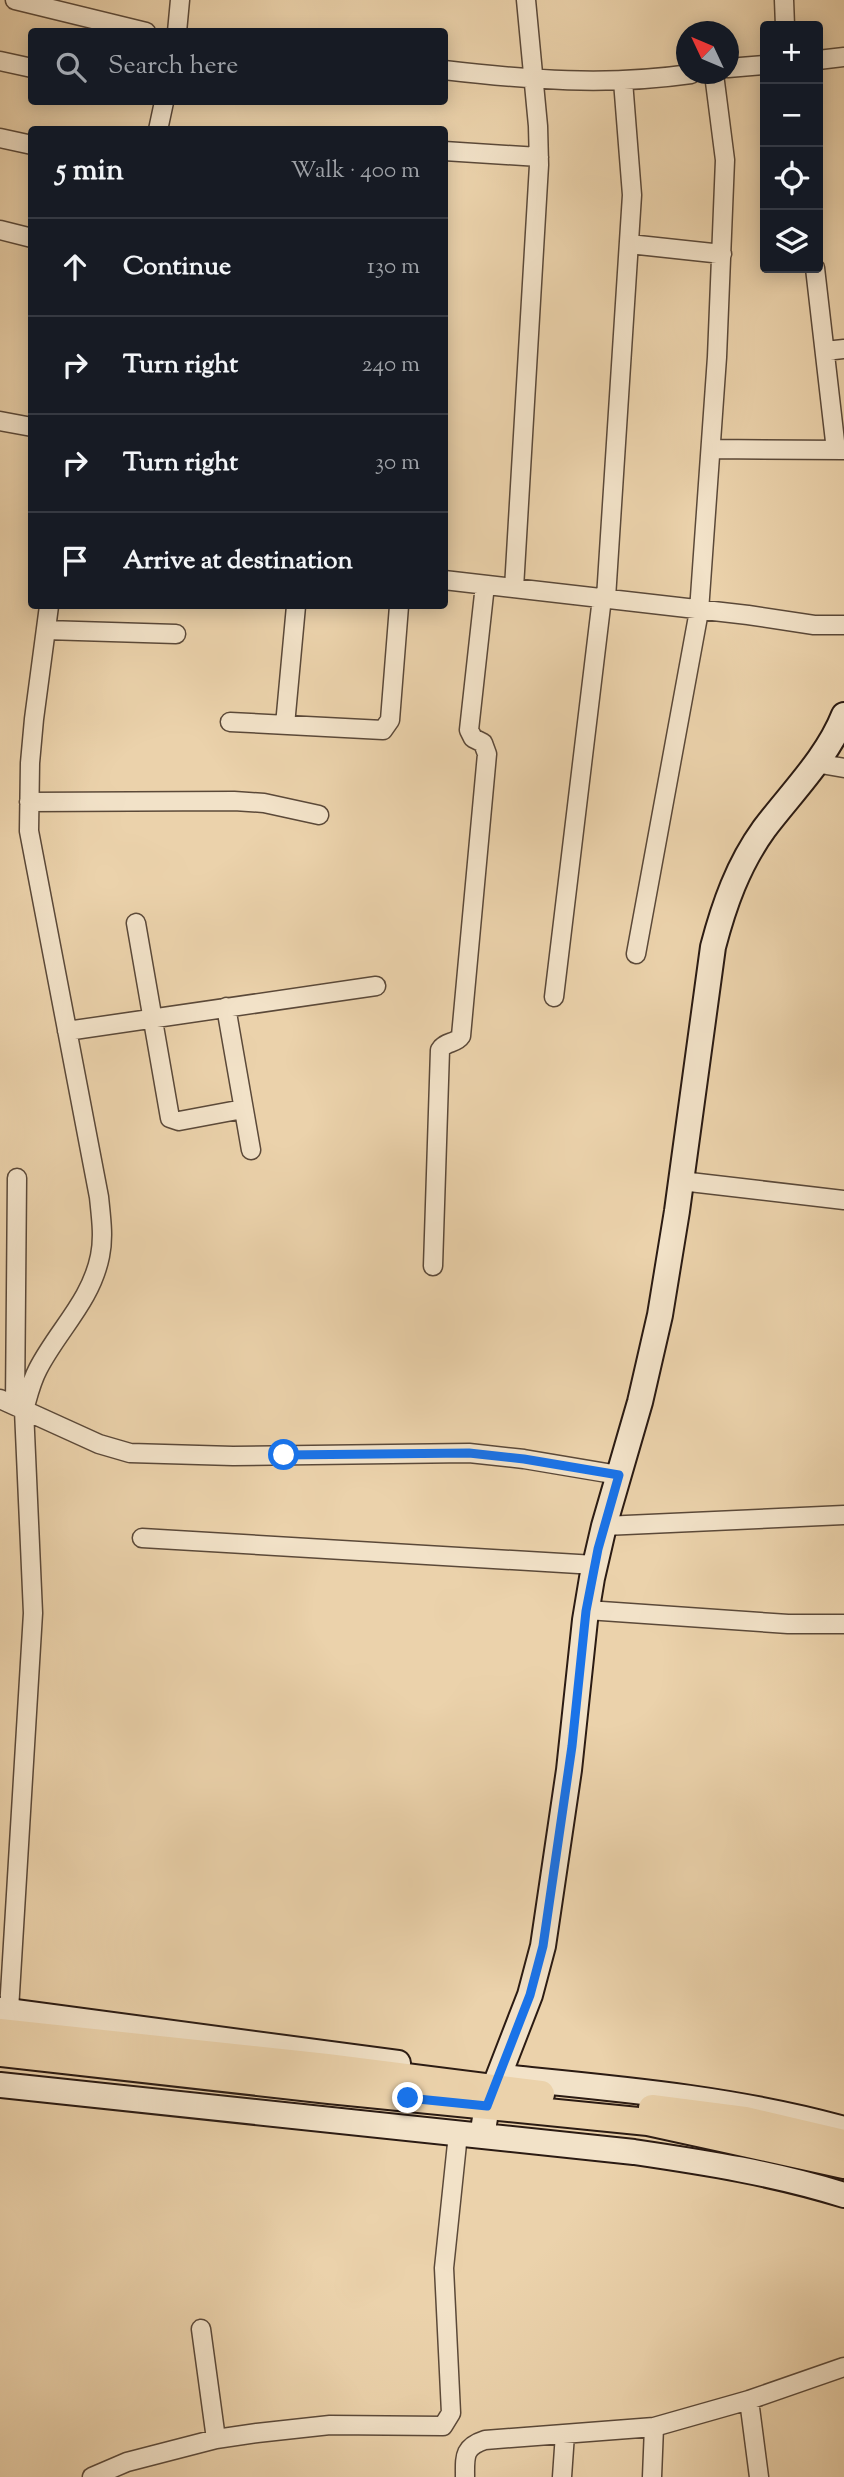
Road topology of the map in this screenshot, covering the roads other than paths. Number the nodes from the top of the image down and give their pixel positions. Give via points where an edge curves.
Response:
1 (15, 0) edge
2 (180, 0) edge
3 (526, 0) edge
4 (784, 0) edge
5 (785, 21) edge
6 (130, 28) edge
7 (177, 28) edge
8 (844, 57) edge
9 (823, 59) edge
10 (0, 61) edge
11 (760, 65) edge
12 (28, 67) edge
13 (739, 67) edge
14 (448, 70) edge
15 (676, 76) edge
16 (534, 80) junction
17 (623, 81) junction
18 (715, 84) edge
19 (163, 105) edge
20 (159, 126) edge
21 (0, 138) edge
22 (28, 144) edge
23 (448, 151) edge
24 (539, 157) junction
25 (0, 230) edge
26 (28, 237) edge
27 (629, 244) junction
28 (722, 254) junction
29 (816, 273) edge
30 (844, 349) edge
31 (825, 351) junction
32 (0, 421) edge
33 (28, 426) edge
34 (712, 449) junction
35 (840, 450) edge
36 (448, 580) edge
37 (485, 585) junction
38 (514, 588) junction
39 (604, 598) junction
40 (48, 609) edge
41 (296, 609) edge
42 (399, 609) edge
43 (699, 611) junction
44 (844, 625) edge
45 (46, 630) junction
46 (176, 634) dead end
47 (844, 715) edge
48 (230, 722) dead end
49 (285, 725) junction
50 (816, 763) junction
51 (844, 768) edge
52 (29, 803) junction
53 (319, 815) dead end
54 (136, 923) dead end
55 (636, 954) dead end
56 (376, 986) dead end
57 (554, 997) dead end
58 (226, 1007) junction
59 (152, 1018) junction
60 (67, 1031) junction
61 (243, 1109) junction
62 (251, 1150) dead end
63 (18, 1178) dead end
64 (681, 1181) junction
65 (844, 1200) edge
66 (432, 1266) dead end
67 (13, 1405) edge
68 (619, 1475) junction
69 (844, 1515) edge
70 (604, 1526) junction
71 (142, 1538) dead end
72 (595, 1565) junction
73 (586, 1611) junction
74 (844, 1624) edge
75 (3, 2017) edge
76 (0, 2053) edge
77 (0, 2086) edge
78 (493, 2090) junction
79 (844, 2129) edge
80 (470, 2135) junction
81 (844, 2143) edge
82 (844, 2165) edge
83 (844, 2195) edge
84 (201, 2329) dead end
85 (844, 2367) edge
86 (749, 2400) junction
87 (654, 2427) junction
88 (565, 2434) junction
89 (216, 2439) junction
90 (92, 2477) edge
91 (465, 2477) edge
92 (562, 2477) edge
93 (652, 2477) edge
94 (759, 2477) edge

1 - 6 street
2 - 7 street
3 - 16 street
4 - 5 street
8 - 9 street
10 - 12 street
11 - 13 street
14 - 16 street
15 - 17 street
16 - 17 street
16 - 24 street
17 - 27 street via 631,176
18 - 28 street via 725,160
19 - 20 street
21 - 22 street
23 - 24 street
24 - 38 street
25 - 26 street
27 - 28 street
27 - 39 street
28 - 34 street
29 - 31 street
30 - 31 street
31 - 35 street
32 - 33 street
34 - 35 street
34 - 43 street
36 - 37 street
37 - 38 street
37 - 66 street via 469,730 487,754 461,1036 440,1050
38 - 39 street
39 - 43 street
39 - 57 street
40 - 45 street
41 - 49 street
42 - 49 street via 388,726 375,730
43 - 44 street
43 - 55 street
45 - 46 street
45 - 52 street
47 - 50 street
48 - 49 street
50 - 51 street
50 - 64 street via 744,861 721,917
52 - 53 street via 234,801
52 - 60 street via 33,852
54 - 59 street
56 - 58 street
58 - 59 street
58 - 61 street
59 - 60 street
59 - 61 street via 170,1118 179,1121
60 - 67 street via 99,1197 101,1254 85,1299 29,1388
61 - 62 street
63 - 67 street
64 - 65 street
64 - 68 street via 652,1358
67 - 68 street via 130,1453 469,1453
67 - 75 street via 33,1614
68 - 70 street
69 - 70 street
70 - 72 street
71 - 72 street
72 - 73 street
73 - 74 street
73 - 78 street via 543,1946 530,1995
75 - 78 main road
76 - 78 main road
77 - 80 street
78 - 79 street via 656,2093
78 - 80 street
78 - 81 main road via 745,2120
78 - 82 main road
80 - 83 street via 739,2167
80 - 89 street via 444,2268 451,2413 443,2426 292,2428
84 - 89 street
85 - 86 street
86 - 87 street
86 - 94 street
87 - 88 street
87 - 93 street
88 - 91 street via 472,2444 466,2453
88 - 92 street
89 - 90 street via 127,2462

